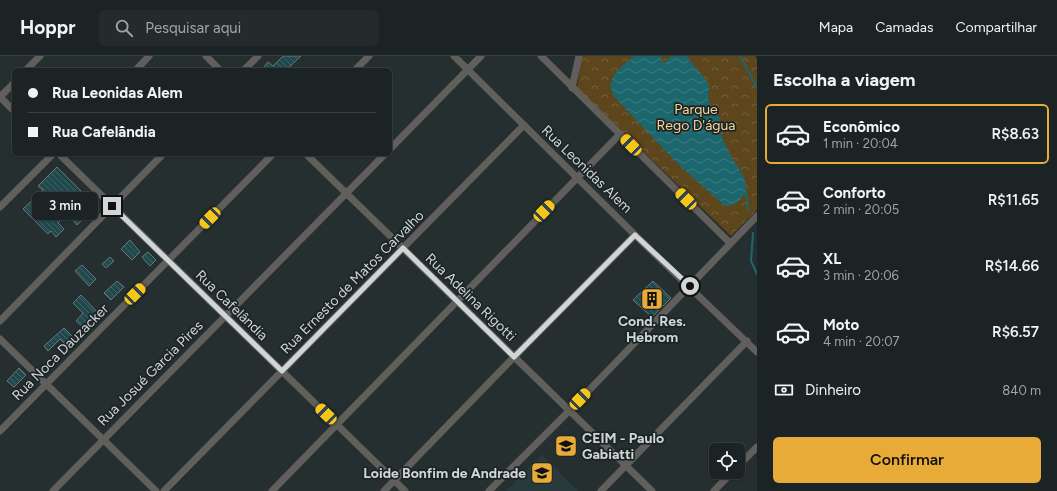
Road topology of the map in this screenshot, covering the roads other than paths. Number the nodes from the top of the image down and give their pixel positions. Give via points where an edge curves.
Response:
1 (40, 56) edge
2 (149, 56) edge
3 (206, 56) edge
4 (258, 56) edge
5 (369, 56) edge
6 (454, 56) edge
7 (481, 56) edge
8 (541, 56) edge
9 (578, 56) edge
10 (28, 68) edge
11 (138, 68) edge
12 (218, 68) edge
13 (246, 68) edge
14 (357, 68) edge
15 (468, 70) junction
16 (12, 85) edge
17 (572, 88) junction
18 (0, 97) edge
19 (12, 109) edge
20 (524, 125) junction
21 (620, 134) junction
22 (392, 147) edge
23 (51, 156) edge
24 (61, 156) edge
25 (161, 156) edge
26 (271, 156) edge
27 (308, 156) edge
28 (383, 156) edge
29 (577, 178) junction
30 (346, 193) junction
31 (112, 206) junction
32 (0, 207) edge
33 (757, 216) edge
34 (635, 235) junction
35 (730, 243) junction
36 (403, 248) junction
37 (168, 261) junction
38 (690, 286) junction
39 (457, 301) junction
40 (225, 316) junction
41 (0, 321) edge
42 (0, 338) edge
43 (747, 341) junction
44 (757, 352) edge
45 (514, 357) junction
46 (282, 371) junction
47 (46, 383) junction
48 (569, 411) junction
49 (337, 425) junction
50 (0, 431) edge
51 (104, 439) junction
52 (757, 446) edge
53 (745, 459) edge
54 (626, 465) junction
55 (725, 479) edge
56 (394, 481) junction
57 (53, 491) edge
58 (156, 491) edge
59 (164, 491) edge
60 (272, 491) edge
61 (384, 491) edge
62 (405, 491) edge
63 (489, 491) edge
64 (601, 491) edge
65 (652, 491) edge
66 (714, 491) edge

1 - 10 street
2 - 11 street
3 - 12 street
4 - 13 street
5 - 14 street
6 - 15 street, Rua Leonidas Alem
7 - 15 street
8 - 17 street
9 - 17 street
15 - 20 street, Rua Leonidas Alem
15 - 22 street
16 - 18 street
17 - 21 street
18 - 19 street
20 - 29 street, Rua Leonidas Alem
20 - 36 street, Rua Ernesto de Matos Carvalho
21 - 29 street
21 - 35 street
23 - 32 street
24 - 31 street, Rua Cafelândia
25 - 31 street
26 - 37 street, Rua Noca Dauzacker
27 - 30 street, Rua Adelina Rigotti
28 - 30 street, Rua Josué Garcia Pires
29 - 34 street, Rua Leonidas Alem
29 - 39 street
30 - 36 street, Rua Adelina Rigotti
30 - 40 street, Rua Josué Garcia Pires
31 - 37 street, Rua Cafelândia
31 - 41 street
33 - 35 street
34 - 38 street, Rua Leonidas Alem
34 - 45 street
35 - 38 street
36 - 39 street, Rua Adelina Rigotti
36 - 46 street, Rua Ernesto de Matos Carvalho
37 - 40 street, Rua Cafelândia
37 - 47 street, Rua Noca Dauzacker
38 - 43 street, Rua Leonidas Alem
38 - 48 street
39 - 45 street, Rua Adelina Rigotti
39 - 49 street
40 - 46 street, Rua Cafelândia
40 - 51 street, Rua Josué Garcia Pires
42 - 47 street
43 - 44 street, Rua Leonidas Alem
43 - 54 street
45 - 48 street, Rua Adelina Rigotti
45 - 56 street
46 - 49 street, Rua Cafelândia
46 - 59 street, Rua Ernesto de Matos Carvalho
47 - 50 street, Rua Noca Dauzacker
47 - 51 street
48 - 54 street, Rua Adelina Rigotti
48 - 63 street
49 - 56 street, Rua Cafelândia
49 - 60 street
51 - 57 street, Rua Josué Garcia Pires
51 - 58 street
52 - 53 street
54 - 64 street
54 - 65 street, Rua Adelina Rigotti
55 - 66 street
56 - 61 street
56 - 62 street, Rua Cafelândia

